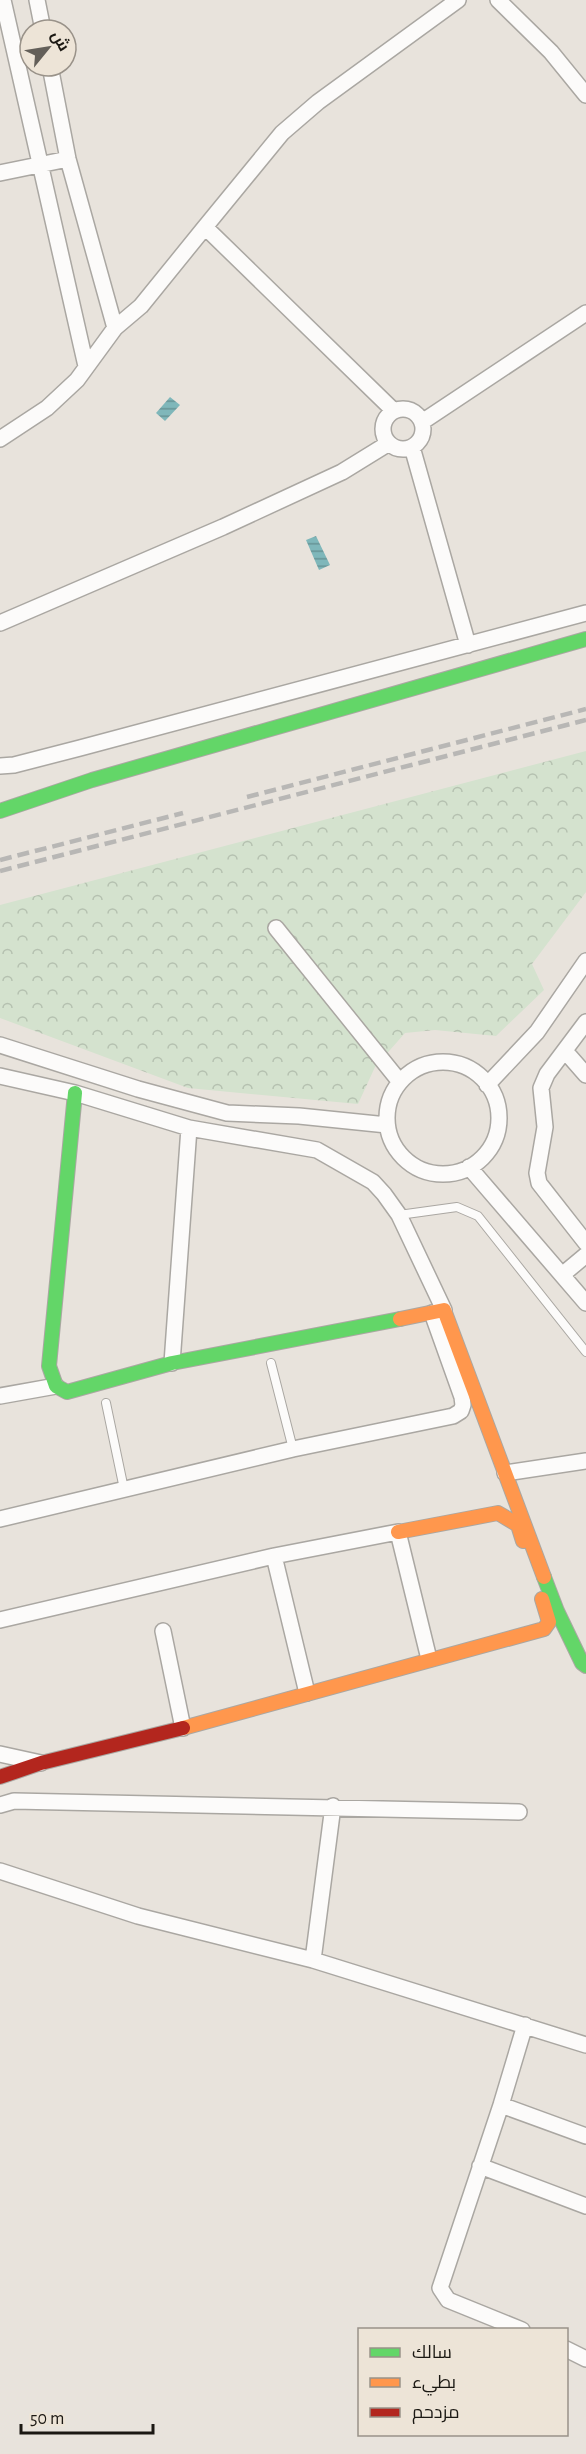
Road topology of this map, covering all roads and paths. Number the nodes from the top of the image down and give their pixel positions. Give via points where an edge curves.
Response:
1 (3, 0) edge
2 (37, 0) edge
3 (458, 0) edge
4 (498, 0) edge
5 (6, 15) junction
6 (41, 18) edge
7 (0, 34) edge
8 (52, 78) edge
9 (586, 95) edge
10 (68, 159) junction
11 (40, 165) junction
12 (0, 172) edge
13 (205, 227) junction
14 (586, 313) edge
15 (115, 328) junction
16 (86, 366) junction
17 (394, 411) junction
18 (422, 422) junction
19 (0, 439) edge
20 (389, 442) junction
21 (412, 447) junction
22 (586, 613) edge
23 (0, 623) edge
24 (586, 639) edge
25 (468, 645) junction
26 (0, 766) edge
27 (0, 811) edge
28 (276, 928) dead end
29 (586, 961) edge
30 (586, 1022) edge
31 (0, 1045) edge
32 (565, 1051) junction
33 (586, 1075) edge
34 (0, 1076) edge
35 (400, 1082) junction
36 (487, 1085) junction
37 (75, 1094) junction
38 (387, 1125) junction
39 (189, 1128) junction
40 (469, 1167) junction
41 (399, 1215) junction
42 (586, 1243) edge
43 (586, 1255) edge
44 (562, 1275) junction
45 (586, 1303) edge
46 (438, 1312) junction
47 (586, 1352) edge
48 (172, 1363) junction
49 (271, 1363) dead end
50 (56, 1386) junction
51 (0, 1396) edge
52 (106, 1403) dead end
53 (293, 1449) junction
54 (586, 1461) edge
55 (505, 1473) junction
56 (124, 1490) junction
57 (0, 1519) edge
58 (398, 1532) junction
59 (274, 1556) junction
60 (0, 1620) edge
61 (164, 1631) dead end
62 (429, 1659) junction
63 (586, 1666) edge
64 (308, 1693) junction
65 (183, 1728) junction
66 (0, 1754) edge
67 (41, 1763) junction
68 (0, 1777) edge
69 (0, 1805) edge
70 (333, 1806) junction
71 (519, 1812) dead end
72 (0, 1871) edge
73 (313, 1960) junction
74 (525, 2025) junction
75 (586, 2045) edge
76 (501, 2105) junction
77 (586, 2136) edge
78 (480, 2166) junction
79 (586, 2206) edge
80 (517, 2328) edge
81 (568, 2350) edge
82 (586, 2359) edge

1 - 5 street
2 - 6 street
3 - 13 street via 318,102 282,133
4 - 9 street via 551,52
5 - 7 street
5 - 11 street
8 - 10 street
10 - 11 street
10 - 15 street
11 - 12 street
11 - 16 street
13 - 15 street via 141,306
13 - 17 street
14 - 18 street
15 - 16 street
16 - 19 street via 47,408
17 - 18 street via 413,412
17 - 20 street via 384,425
18 - 21 street via 422,436
20 - 21 street via 400,448
20 - 23 street via 342,472
21 - 25 street
22 - 25 street
24 - 27 street via 103,776
25 - 26 street
28 - 35 street
29 - 36 street via 537,1032
30 - 32 street
31 - 38 street via 208,1109
32 - 33 street
32 - 42 street via 541,1088 544,1127 537,1173 539,1183
34 - 37 street
35 - 36 street via 420,1067 444,1062 468,1069
35 - 38 street via 388,1106
36 - 40 street via 496,1104 498,1125 492,1145
37 - 39 street
37 - 50 street via 49,1366
38 - 40 street via 395,1148 412,1165 446,1174
39 - 41 street via 317,1150 373,1182
39 - 48 street
40 - 44 street
41 - 46 street
41 - 47 lane via 457,1207 478,1216
43 - 44 street
44 - 45 street
46 - 48 street
46 - 53 street via 462,1397 461,1411 453,1416
46 - 55 street
48 - 50 street via 67,1392
49 - 53 lane
50 - 51 street
52 - 56 lane
53 - 56 street
54 - 55 street
55 - 63 street via 557,1611
56 - 57 street
58 - 59 street
58 - 62 street
58 - 62 street via 498,1513 518,1525 548,1617 544,1629
59 - 60 street
59 - 64 street
61 - 65 street
62 - 64 street
64 - 65 street
65 - 67 street
66 - 67 street
67 - 68 street
69 - 70 street via 14,1801
70 - 71 street
70 - 73 street
72 - 73 street via 138,1916
73 - 74 street
74 - 75 street
74 - 76 street
76 - 77 street
76 - 78 street
78 - 79 street
78 - 80 street via 441,2292 448,2300
81 - 82 street

